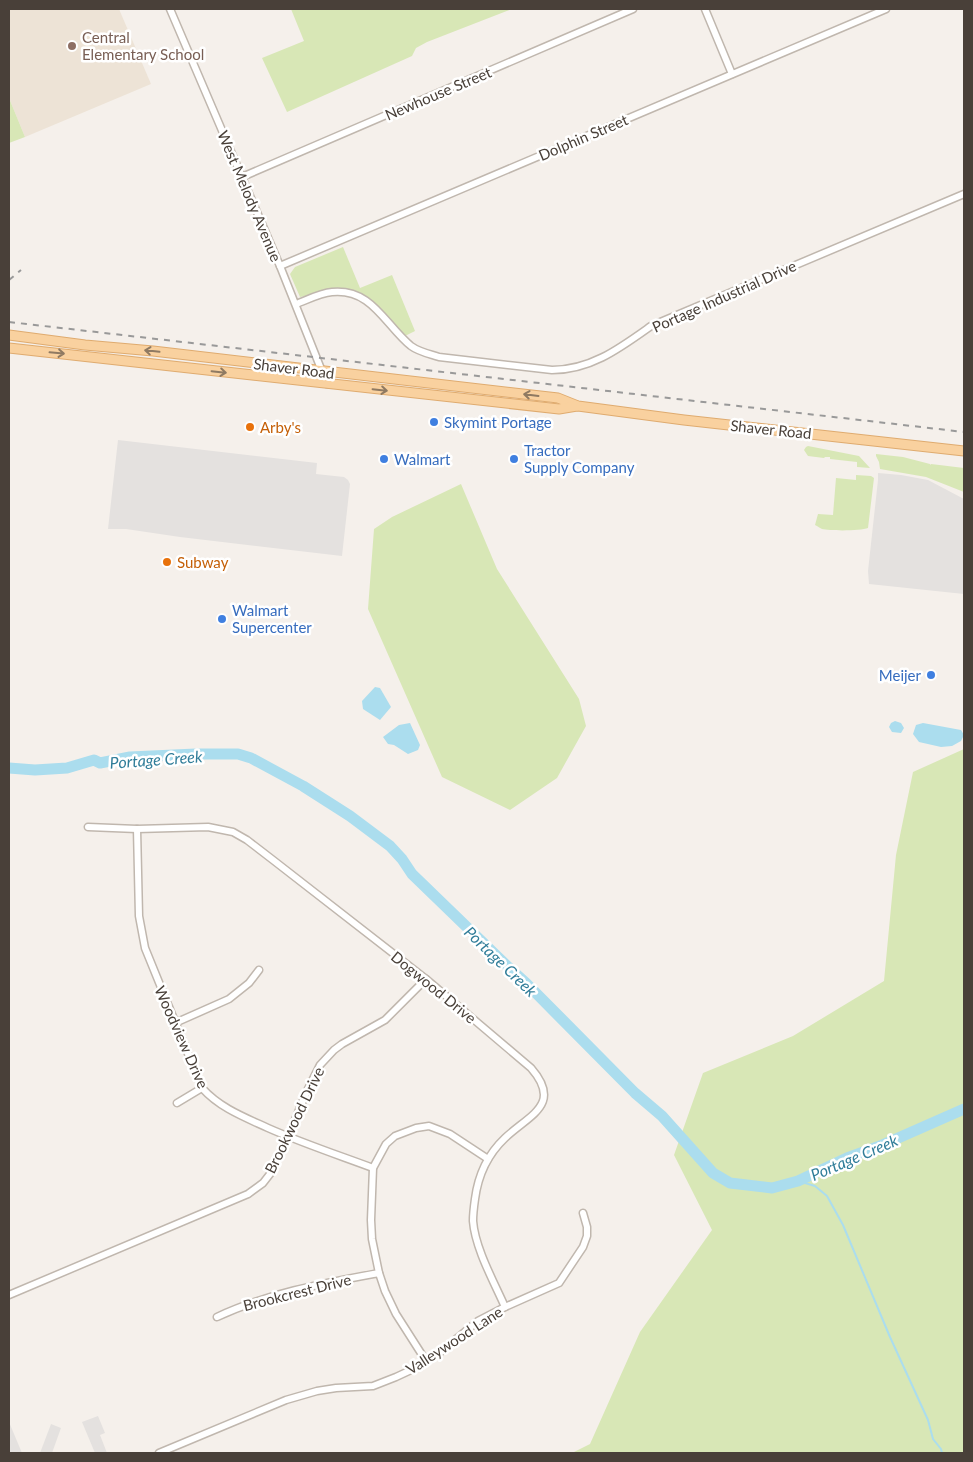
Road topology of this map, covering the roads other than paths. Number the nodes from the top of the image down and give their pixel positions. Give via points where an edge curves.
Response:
1 (170, 9) edge
2 (633, 9) edge
3 (705, 9) edge
4 (886, 9) edge
5 (732, 74) junction
6 (242, 177) junction
7 (964, 194) edge
8 (280, 266) junction
9 (296, 304) junction
10 (9, 335) edge
11 (9, 348) edge
12 (322, 371) junction
13 (327, 384) junction
14 (578, 406) junction
15 (964, 450) edge
16 (88, 827) dead end
17 (137, 829) junction
18 (258, 970) dead end
19 (426, 980) junction
20 (175, 1023) junction
21 (202, 1088) junction
22 (178, 1103) dead end
23 (288, 1137) junction
24 (488, 1160) junction
25 (374, 1168) junction
26 (583, 1213) dead end
27 (379, 1273) junction
28 (9, 1295) edge
29 (505, 1307) junction
30 (217, 1317) dead end
31 (426, 1361) junction
32 (159, 1453) edge

1 - 6 street, West Melody Avenue
2 - 6 street, Newhouse Street
3 - 5 street
4 - 5 street, Dolphin Street
5 - 8 street, Dolphin Street
6 - 8 street, West Melody Avenue
7 - 9 street, Portage Industrial Drive via 651,326 606,356 567,370 439,357 421,352 369,302 352,294 325,293
8 - 9 street, West Melody Avenue
9 - 12 street, West Melody Avenue
12 -> 10 main road, Shaver Road
11 -> 13 main road, Shaver Road
12 - 13 street, West Melody Avenue
14 -> 12 main road, Shaver Road via 558,398
13 -> 14 main road, Shaver Road via 559,409
14 - 15 main road, Shaver Road
16 - 17 street, Dogwood Drive
17 - 19 street, Dogwood Drive via 208,827 234,832
17 - 20 street, Woodview Drive via 142,934
18 - 20 street via 249,984 229,999
19 - 23 street, Brookwood Drive via 385,1020 342,1044 325,1058
19 - 24 street, Dogwood Drive via 525,1062 542,1085 544,1094 539,1109 504,1139
20 - 21 street, Woodview Drive
21 - 22 street
21 - 23 street, Woodview Drive via 228,1110
23 - 25 street, Woodview Drive
23 - 28 street, Brookwood Drive via 270,1174 248,1194
24 - 25 street via 450,1134 429,1126 395,1136 386,1144
24 - 29 street, Dogwood Drive via 477,1186 473,1221 478,1245
25 - 27 street via 372,1239
26 - 29 street, Valleywood Lane via 587,1236 559,1283
27 - 30 street, Brookcrest Drive via 279,1295 234,1308
27 - 31 street via 396,1314
29 - 31 street, Valleywood Lane via 478,1321
31 - 32 street, Valleywood Lane via 373,1386 317,1391 286,1400

